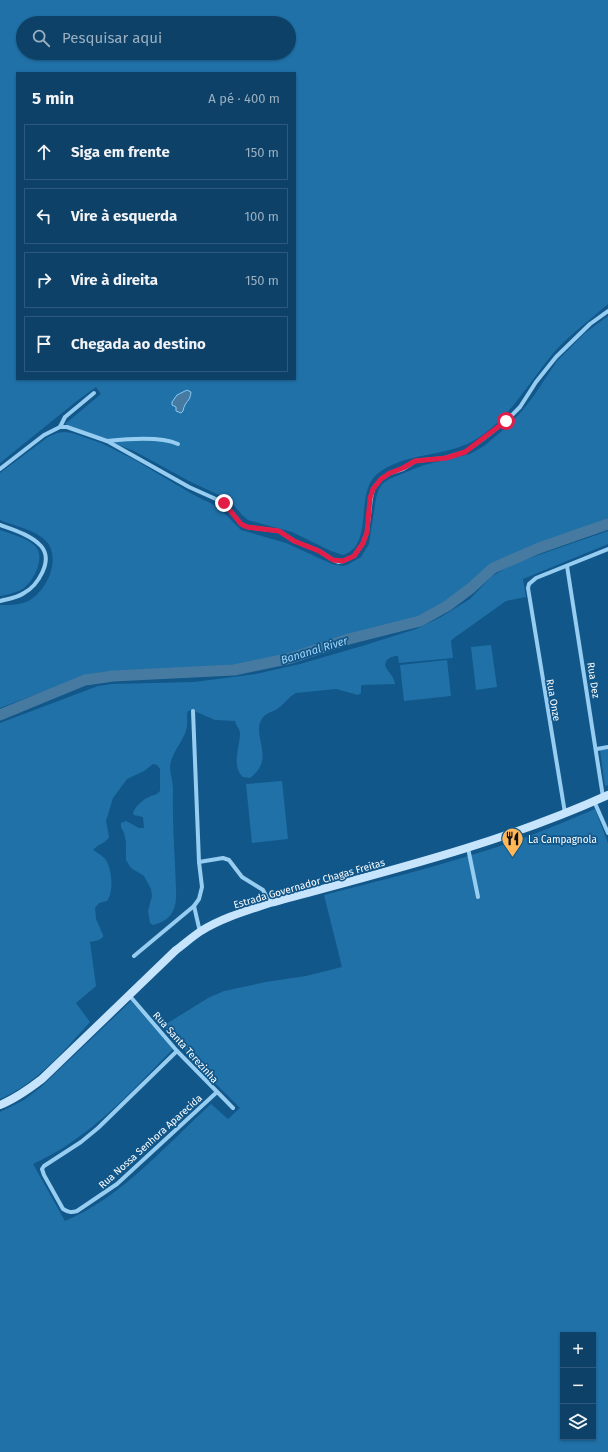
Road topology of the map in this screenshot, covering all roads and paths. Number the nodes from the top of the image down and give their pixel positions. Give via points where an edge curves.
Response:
1 (608, 311) edge
2 (94, 393) dead end
3 (60, 427) junction
4 (107, 441) junction
5 (178, 444) dead end
6 (0, 469) edge
7 (0, 525) edge
8 (608, 549) edge
9 (567, 566) junction
10 (0, 601) edge
11 (193, 711) dead end
12 (608, 747) edge
13 (597, 749) junction
14 (606, 796) edge
15 (594, 801) junction
16 (565, 814) junction
17 (608, 833) edge
18 (468, 848) junction
19 (199, 862) junction
20 (478, 897) dead end
21 (270, 903) junction
22 (194, 906) junction
23 (200, 932) junction
24 (134, 956) dead end
25 (129, 995) junction
26 (177, 1051) junction
27 (217, 1092) junction
28 (0, 1105) edge
29 (233, 1108) dead end

1 - 4 street via 590,324 556,357 520,407 483,439 465,452 446,458 415,461 381,479 370,498 367,532 363,543 354,556 343,561 333,560 279,531 241,524 224,503 189,487
2 - 3 street via 65,417
3 - 4 street
3 - 6 street via 44,435
4 - 5 street via 134,439
7 - 10 street via 33,540 42,547 46,557 45,567 30,588 17,596
8 - 9 street
9 - 13 street, Rua Dez
9 - 16 street, Rua Onze via 536,578 528,588
11 - 19 street
12 - 13 street
13 - 14 street, Rua Dez
14 - 15 main road, Estrada Governador Chagas Freitas
15 - 16 main road, Estrada Governador Chagas Freitas
15 - 17 street
16 - 18 main road, Estrada Governador Chagas Freitas
18 - 20 street
18 - 21 main road, Estrada Governador Chagas Freitas
19 - 21 street via 223,858 229,860 242,877 263,890
19 - 22 street via 202,888
21 - 23 main road, Estrada Governador Chagas Freitas via 228,917
22 - 23 street
22 - 24 street
23 - 25 main road, Estrada Governador Chagas Freitas via 176,950
25 - 26 street, Rua Santa Terezinha
25 - 28 main road, Estrada Governador Chagas Freitas via 42,1079 20,1095
26 - 27 street, Rua Santa Terezinha
26 - 27 street, Rua Nossa Senhora Aparecida via 92,1132 63,1155 44,1166 44,1175 63,1208 72,1213 117,1184
27 - 29 street, Rua Santa Terezinha

